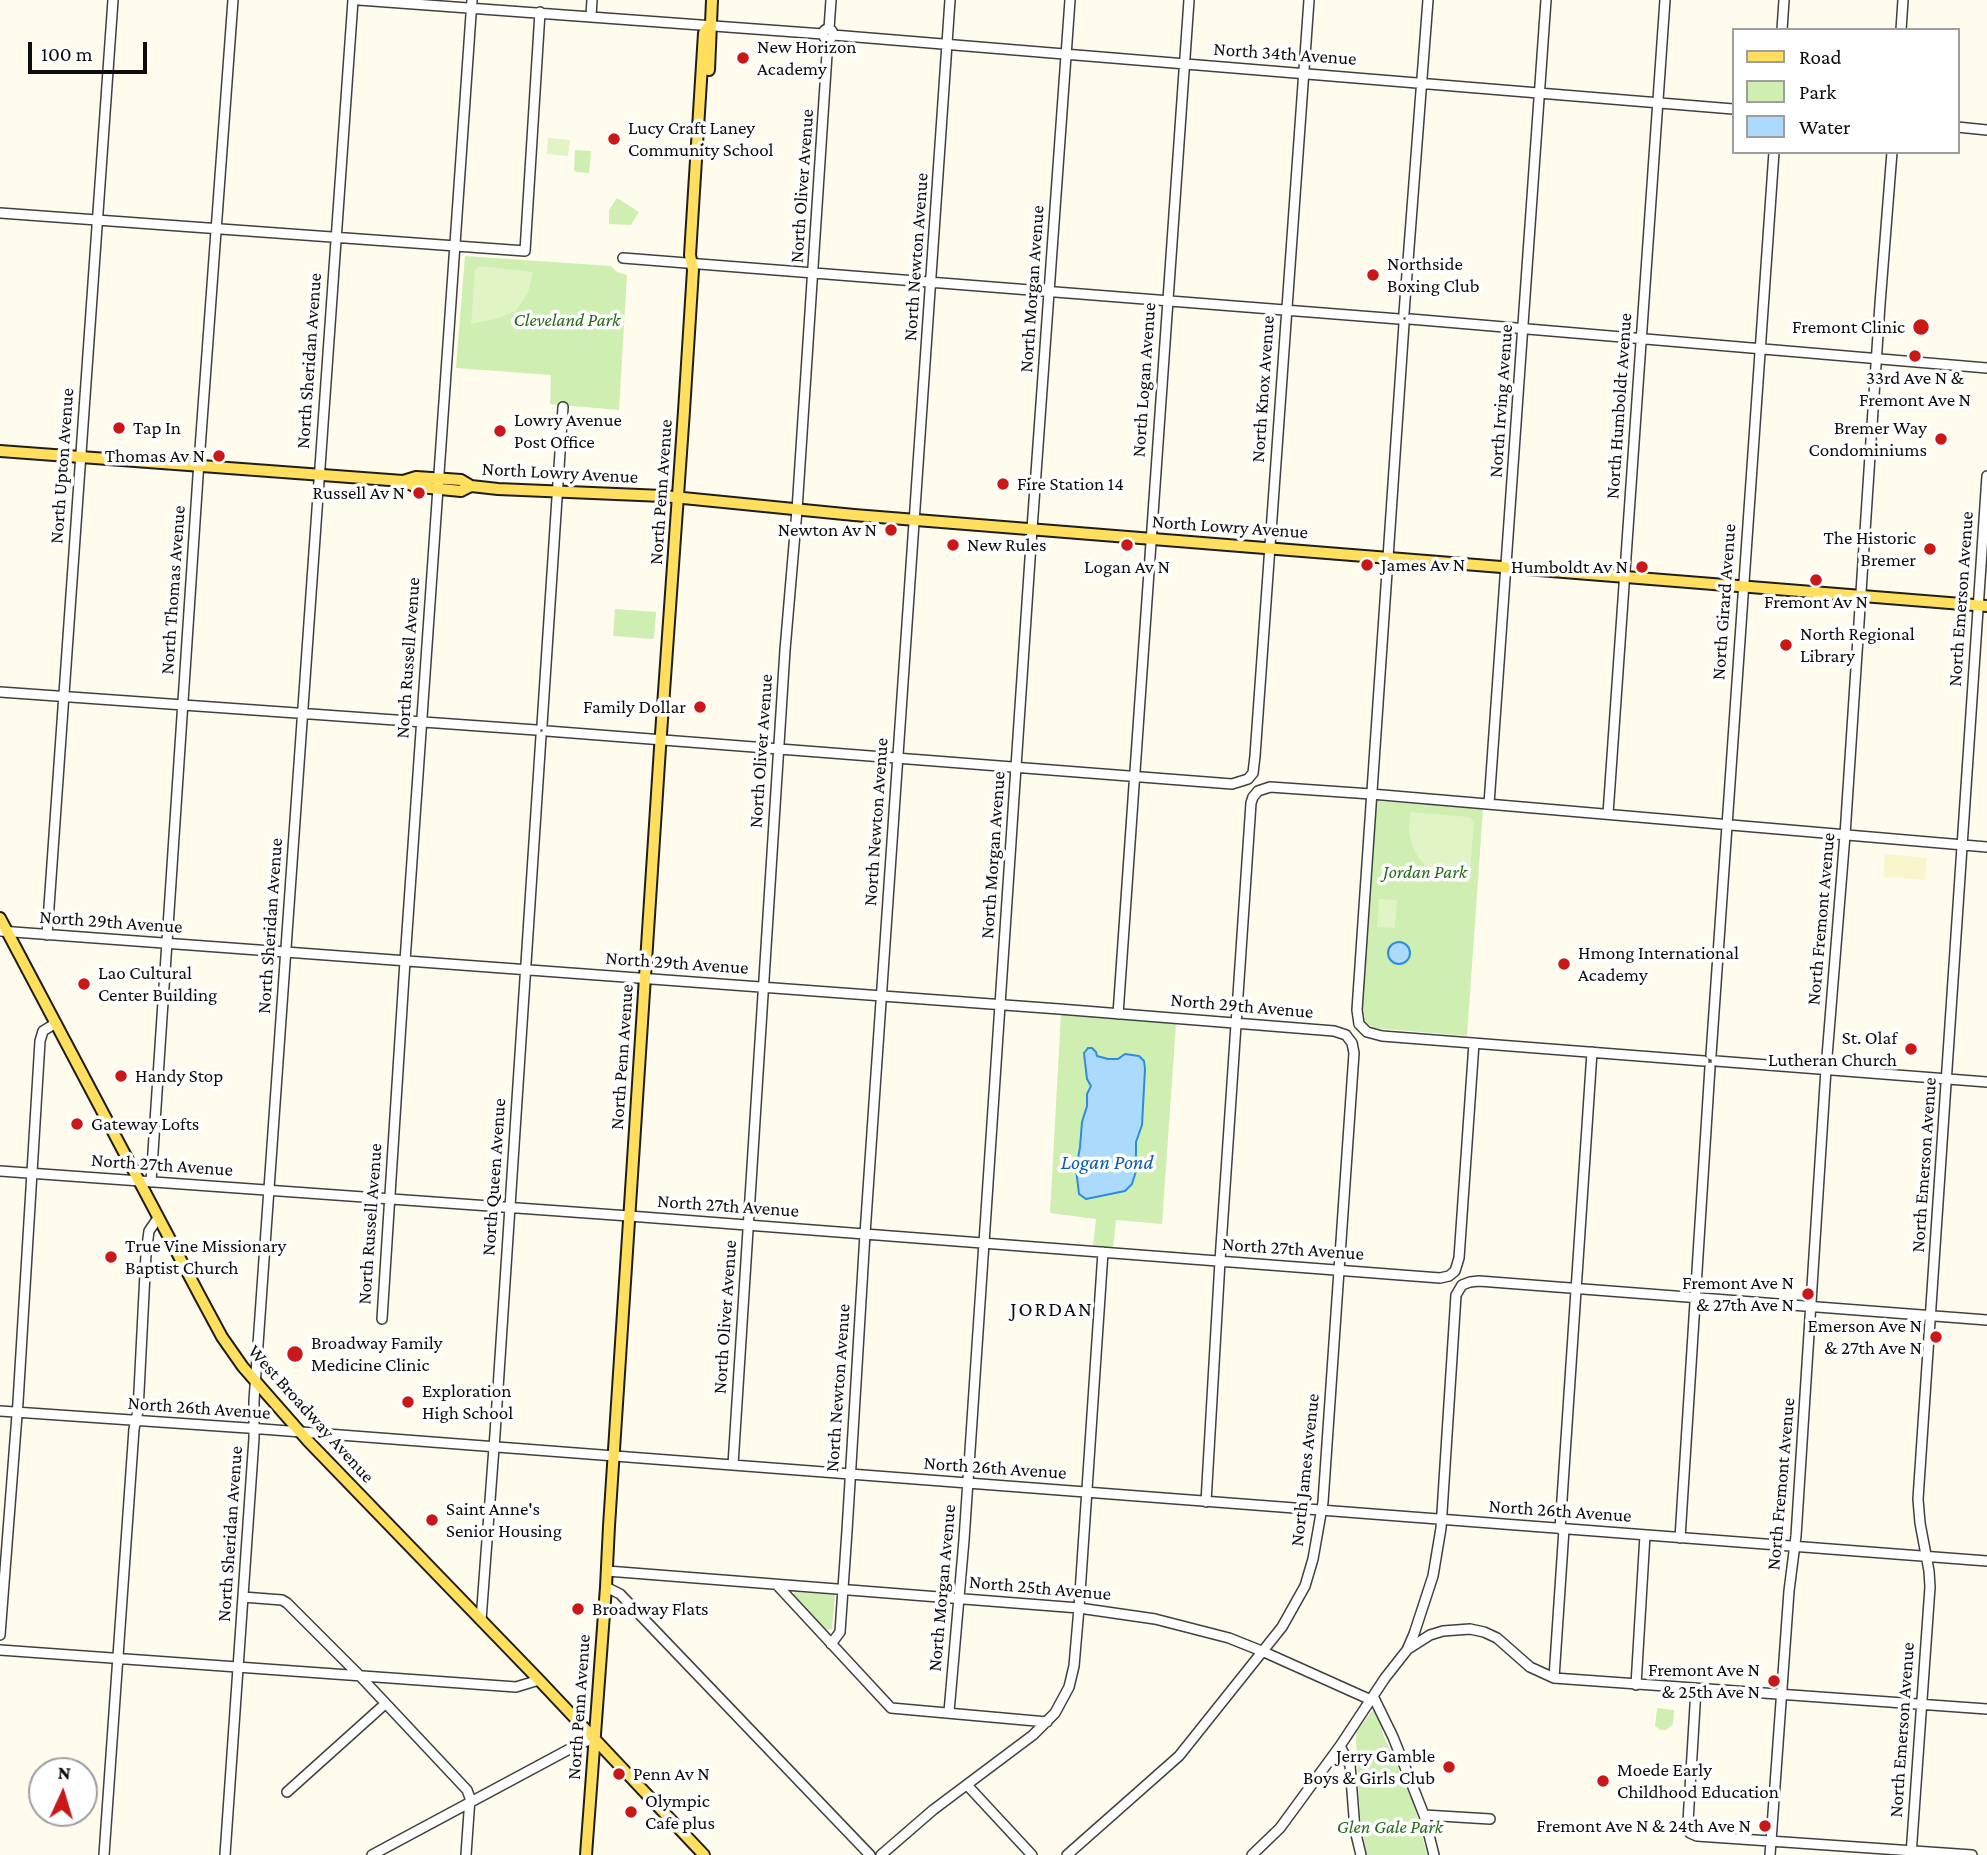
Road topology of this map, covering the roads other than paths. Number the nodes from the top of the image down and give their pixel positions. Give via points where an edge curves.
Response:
1 (113, 0) edge
2 (233, 0) edge
3 (353, 0) edge
4 (359, 0) edge
5 (592, 0) edge
6 (712, 0) edge
7 (831, 0) edge
8 (950, 0) edge
9 (1070, 0) edge
10 (1189, 0) edge
11 (1308, 0) edge
12 (1428, 0) edge
13 (1546, 0) edge
14 (1665, 0) edge
15 (1784, 0) edge
16 (1903, 0) edge
17 (472, 4) edge
18 (540, 12) junction
19 (591, 16) junction
20 (710, 24) junction
21 (1782, 28) edge
22 (1901, 28) edge
23 (828, 34) junction
24 (947, 44) junction
25 (1066, 54) junction
26 (1185, 64) junction
27 (1303, 73) junction
28 (1422, 83) junction
29 (1540, 93) junction
30 (1658, 103) junction
31 (1731, 109) edge
32 (1959, 127) edge
33 (1987, 130) edge
34 (1774, 154) edge
35 (1892, 154) edge
36 (0, 213) edge
37 (97, 220) junction
38 (216, 228) junction
39 (335, 237) junction
40 (455, 246) junction
41 (623, 258) dead end
42 (693, 262) junction
43 (814, 273) junction
44 (932, 281) junction
45 (1049, 290) junction
46 (1168, 300) junction
47 (1287, 310) junction
48 (1404, 319) junction
49 (1524, 328) junction
50 (1642, 338) junction
51 (1760, 348) junction
52 (1877, 358) junction
53 (1987, 368) edge
54 (563, 407) dead end
55 (0, 451) edge
56 (82, 457) junction
57 (200, 465) junction
58 (318, 474) junction
59 (1987, 476) edge
60 (438, 484) junction
61 (557, 492) junction
62 (679, 498) junction
63 (797, 510) junction
64 (915, 520) junction
65 (1032, 529) junction
66 (1150, 538) junction
67 (1269, 548) junction
68 (1387, 557) junction
69 (1506, 566) junction
70 (1624, 576) junction
71 (1742, 587) junction
72 (1861, 595) junction
73 (1982, 605) edge
74 (0, 692) edge
75 (63, 696) junction
76 (183, 705) junction
77 (302, 714) junction
78 (422, 722) junction
79 (541, 730) junction
80 (661, 739) junction
81 (779, 748) junction
82 (898, 758) junction
83 (1017, 766) junction
84 (1135, 776) junction
85 (1371, 794) junction
86 (1489, 804) junction
87 (1608, 814) junction
88 (1726, 825) junction
89 (1846, 835) junction
90 (1962, 845) junction
91 (1987, 848) edge
92 (0, 918) edge
93 (4, 932) edge
94 (47, 935) junction
95 (166, 944) junction
96 (286, 952) junction
97 (405, 961) junction
98 (525, 969) junction
99 (645, 978) junction
100 (764, 986) junction
101 (881, 996) junction
102 (1000, 1005) junction
103 (1118, 1014) junction
104 (56, 1023) junction
105 (1237, 1023) junction
106 (1349, 1038) joint
107 (1474, 1043) junction
108 (1592, 1052) junction
109 (1710, 1061) junction
110 (1826, 1069) junction
111 (1947, 1079) junction
112 (1987, 1083) edge
113 (0, 1171) edge
114 (31, 1173) junction
115 (145, 1181) junction
116 (270, 1190) junction
117 (389, 1199) junction
118 (509, 1208) junction
119 (629, 1216) junction
120 (158, 1218) junction
121 (748, 1225) junction
122 (865, 1234) junction
123 (984, 1243) junction
124 (1102, 1252) junction
125 (1220, 1261) junction
126 (1339, 1270) junction
127 (1576, 1289) junction
128 (1694, 1298) junction
129 (1811, 1307) junction
130 (1931, 1316) junction
131 (382, 1319) dead end
132 (1987, 1320) edge
133 (256, 1382) junction
134 (0, 1411) edge
135 (17, 1413) junction
136 (136, 1422) junction
137 (253, 1429) junction
138 (302, 1433) junction
139 (494, 1447) junction
140 (613, 1456) junction
141 (733, 1465) junction
142 (850, 1474) junction
143 (968, 1483) junction
144 (1087, 1492) junction
145 (1206, 1502) junction
146 (1322, 1510) junction
147 (1442, 1520) junction
148 (1562, 1529) junction
149 (1645, 1535) junction
150 (1679, 1538) junction
151 (1795, 1546) junction
152 (1926, 1556) junction
153 (1987, 1561) edge
154 (607, 1571) junction
155 (777, 1585) junction
156 (606, 1587) junction
157 (843, 1589) junction
158 (243, 1597) junction
159 (958, 1599) junction
160 (1079, 1608) junction
161 (481, 1620) junction
162 (0, 1635) edge
163 (831, 1644) junction
164 (0, 1650) edge
165 (1406, 1650) junction
166 (1264, 1652) junction
167 (118, 1658) junction
168 (238, 1666) junction
169 (359, 1675) junction
170 (1554, 1678) junction
171 (539, 1680) junction
172 (1636, 1685) junction
173 (1696, 1689) junction
174 (1782, 1694) junction
175 (1372, 1698) junction
176 (385, 1704) junction
177 (1922, 1704) junction
178 (1987, 1710) edge
179 (949, 1712) junction
180 (1047, 1722) junction
181 (594, 1738) junction
182 (1340, 1746) junction
183 (967, 1785) junction
184 (287, 1792) dead end
185 (470, 1803) junction
186 (1424, 1815) junction
187 (1490, 1819) dead end
188 (1771, 1841) junction
189 (1911, 1853) edge
190 (104, 1855) edge
191 (225, 1855) edge
192 (372, 1855) edge
193 (466, 1855) edge
194 (586, 1855) edge
195 (704, 1855) edge
196 (870, 1855) edge
197 (881, 1855) edge
198 (1032, 1855) edge
199 (1067, 1855) edge
200 (1252, 1855) edge
201 (1361, 1855) edge
202 (1434, 1855) edge
203 (1770, 1855) edge
204 (1972, 1855) edge

1 - 37 street, North Upton Avenue
2 - 38 street, North Thomas Avenue
3 - 39 street, North Sheridan Avenue
4 - 17 street, North 34th Avenue
5 - 19 street
6 - 20 main road, North Penn Avenue
7 - 23 street, North Oliver Avenue
8 - 24 street, North Newton Avenue
9 - 25 street, North Morgan Avenue
10 - 26 street, North Logan Avenue
11 - 27 street, North Knox Avenue
12 - 28 street
13 - 29 street, North Irving Avenue
14 - 30 street, North Humboldt Avenue
15 - 21 street
16 - 22 street
17 - 18 street, North 34th Avenue
17 - 40 street, North Russell Avenue
18 - 19 street, North 34th Avenue
18 - 40 street via 525,251
19 - 20 street, North 34th Avenue
20 - 23 street, North 34th Avenue
20 - 42 main road, North Penn Avenue
23 - 24 street, North 34th Avenue
23 - 43 street, North Oliver Avenue
24 - 25 street, North 34th Avenue
24 - 44 street, North Newton Avenue
25 - 26 street, North 34th Avenue
25 - 45 street, North Morgan Avenue
26 - 27 street, North 34th Avenue
26 - 46 street, North Logan Avenue
27 - 28 street, North 34th Avenue
27 - 47 street, North Knox Avenue
28 - 29 street, North 34th Avenue
28 - 48 street
29 - 30 street, North 34th Avenue
29 - 49 street, North Irving Avenue
30 - 31 street, North 34th Avenue
30 - 50 street, North Humboldt Avenue
32 - 33 street
34 - 51 street, North Girard Avenue
35 - 52 street, North Fremont Avenue
36 - 37 street
37 - 38 street
37 - 56 street, North Upton Avenue
38 - 39 street
38 - 57 street, North Thomas Avenue
39 - 40 street
39 - 58 street, North Sheridan Avenue
40 - 60 street, North Russell Avenue
41 - 42 street
42 - 43 street
42 - 62 main road, North Penn Avenue
43 - 44 street
43 - 63 street, North Oliver Avenue
44 - 45 street
44 - 64 street, North Newton Avenue
45 - 46 street
45 - 65 street, North Morgan Avenue
46 - 47 street
46 - 66 street, North Logan Avenue
47 - 48 street
47 - 67 street, North Knox Avenue
48 - 49 street
48 - 68 street
49 - 50 street
49 - 69 street, North Irving Avenue
50 - 51 street
50 - 70 street, North Humboldt Avenue
51 - 52 street
51 - 71 street, North Girard Avenue
52 - 53 street
52 - 72 street, North Fremont Avenue
54 - 61 street, North Queen Avenue
55 - 56 main road, North Lowry Avenue
56 - 57 main road, North Lowry Avenue
56 - 75 street, North Upton Avenue
57 - 58 main road, North Lowry Avenue
57 - 76 street, North Thomas Avenue
58 - 60 main road, North Lowry Avenue via 403,481 416,487
58 - 77 street, North Sheridan Avenue
59 - 73 street, North Emerson Avenue
60 - 61 main road, North Lowry Avenue via 461,491 471,486
60 - 78 street, North Russell Avenue
61 - 62 main road, North Lowry Avenue
61 - 79 street, North Queen Avenue
62 - 63 main road, North Lowry Avenue
62 - 80 main road, North Penn Avenue
63 - 64 main road, North Lowry Avenue
63 - 81 street, North Oliver Avenue
64 - 65 main road, North Lowry Avenue
64 - 82 street, North Newton Avenue
65 - 66 main road, North Lowry Avenue
65 - 83 street, North Morgan Avenue
66 - 67 main road, North Lowry Avenue
66 - 84 street, North Logan Avenue
67 - 68 main road, North Lowry Avenue
67 - 84 street, North Knox Avenue via 1253,773 1233,784
68 - 69 main road, North Lowry Avenue
68 - 85 street
69 - 70 main road, North Lowry Avenue
69 - 86 street, North Irving Avenue
70 - 71 main road, North Lowry Avenue
70 - 87 street, North Humboldt Avenue
71 - 72 main road, North Lowry Avenue
71 - 88 street, North Girard Avenue
72 - 73 main road, North Lowry Avenue
72 - 89 street, North Fremont Avenue
73 - 90 street, North Emerson Avenue
74 - 75 street
75 - 76 street
75 - 94 street, North Upton Avenue
76 - 77 street
76 - 95 street, North Thomas Avenue
77 - 78 street
77 - 96 street, North Sheridan Avenue
78 - 79 street
78 - 97 street, North Russell Avenue
79 - 80 street
79 - 98 street, North Queen Avenue
80 - 81 street
80 - 99 main road, North Penn Avenue
81 - 82 street
81 - 100 street, North Oliver Avenue
82 - 83 street
82 - 101 street, North Newton Avenue
83 - 84 street
83 - 102 street, North Morgan Avenue
84 - 103 street, North Logan Avenue
85 - 86 street
85 - 105 street via 1270,787 1253,797
85 - 107 street via 1357,1010 1361,1028 1382,1036
86 - 87 street
87 - 88 street
88 - 89 street
88 - 109 street, North Girard Avenue
89 - 90 street
89 - 110 street, North Fremont Avenue
90 - 91 street
90 - 111 street, North Emerson Avenue
92 - 93 main road, West Broadway Avenue
93 - 94 street, North 29th Avenue
93 - 104 main road, West Broadway Avenue
94 - 95 street, North 29th Avenue
95 - 96 street, North 29th Avenue
95 - 115 street, North Thomas Avenue
96 - 97 street, North 29th Avenue
96 - 116 street, North Sheridan Avenue
97 - 98 street, North 29th Avenue
97 - 117 street, North Russell Avenue
98 - 99 street, North 29th Avenue
98 - 118 street, North Queen Avenue
99 - 100 street, North 29th Avenue
99 - 119 main road, North Penn Avenue
100 - 101 street, North 29th Avenue
100 - 121 street, North Oliver Avenue
101 - 102 street, North 29th Avenue
101 - 122 street, North Newton Avenue
102 - 103 street, North 29th Avenue
102 - 123 street, North Morgan Avenue
103 - 105 street, North 29th Avenue
104 - 114 street via 43,1031 40,1041
104 - 115 main road, West Broadway Avenue
105 - 106 street, North 29th Avenue via 1334,1031
105 - 125 street
106 - 126 street, North James Avenue via 1354,1054
107 - 108 street
107 - 126 street, North 27th Avenue via 1457,1268 1445,1278
108 - 109 street
108 - 127 street
109 - 110 street
109 - 128 street, North Girard Avenue
110 - 111 street
110 - 129 street, North Fremont Avenue
111 - 112 street
111 - 130 street, North Emerson Avenue
113 - 114 street, North 27th Avenue
114 - 115 street, North 27th Avenue
114 - 135 street
115 - 116 street, North 27th Avenue
115 - 120 main road, West Broadway Avenue
116 - 117 street, North 27th Avenue
116 - 133 street, North Sheridan Avenue
117 - 118 street, North 27th Avenue
117 - 131 street, North Russell Avenue
118 - 119 street, North 27th Avenue
118 - 139 street, North Queen Avenue
119 - 121 street, North 27th Avenue
119 - 140 main road, North Penn Avenue
120 - 133 main road, West Broadway Avenue via 222,1337
120 - 136 street via 149,1231 147,1246
121 - 122 street, North 27th Avenue
121 - 141 street, North Oliver Avenue
122 - 123 street, North 27th Avenue
122 - 142 street, North Newton Avenue
123 - 124 street, North 27th Avenue
123 - 143 street, North Morgan Avenue
124 - 125 street, North 27th Avenue
124 - 144 street
125 - 126 street, North 27th Avenue
125 - 145 street
126 - 146 street, North James Avenue
127 - 128 street
127 - 147 street via 1479,1281 1462,1286 1456,1295
127 - 148 street
128 - 129 street
128 - 150 street, North Girard Avenue
129 - 130 street
129 - 151 street, North Fremont Avenue
130 - 132 street
130 - 152 street, North Emerson Avenue via 1918,1499
133 - 137 street, North Sheridan Avenue
133 - 138 main road, West Broadway Avenue
134 - 135 street, North 26th Avenue
135 - 136 street, North 26th Avenue
135 - 162 street
136 - 137 street, North 26th Avenue
136 - 167 street
137 - 138 street, North 26th Avenue
137 - 158 street, North Sheridan Avenue
138 - 139 street, North 26th Avenue
138 - 161 main road, West Broadway Avenue
139 - 140 street, North 26th Avenue
139 - 161 street, North Queen Avenue
140 - 141 street, North 26th Avenue
140 - 154 main road, North Penn Avenue
141 - 142 street, North 26th Avenue
142 - 143 street, North 26th Avenue
142 - 157 street, North Newton Avenue
143 - 144 street, North 26th Avenue
143 - 159 street, North Morgan Avenue
144 - 145 street, North 26th Avenue
144 - 160 street
145 - 146 street, North 26th Avenue
146 - 147 street, North 26th Avenue
146 - 166 street, North James Avenue via 1305,1586
147 - 148 street, North 26th Avenue
147 - 165 street via 1433,1576
148 - 149 street, North 26th Avenue
148 - 170 street
149 - 150 street, North 26th Avenue
149 - 172 street
150 - 151 street, North 26th Avenue
151 - 152 street, North 26th Avenue
151 - 174 street, North Fremont Avenue
152 - 153 street, North 26th Avenue
152 - 177 street, North Emerson Avenue via 1930,1587
154 - 155 street, North 25th Avenue
154 - 156 main road, North Penn Avenue
155 - 157 street, North 25th Avenue
155 - 163 street
156 - 181 main road, North Penn Avenue
156 - 196 street via 620,1594
157 - 159 street, North 25th Avenue
157 - 163 street, North Newton Avenue via 839,1632
158 - 168 street, North Sheridan Avenue
158 - 169 street via 287,1603
159 - 160 street, North 25th Avenue
159 - 179 street, North Morgan Avenue
160 - 166 street, North 25th Avenue via 1180,1624
160 - 180 street via 1069,1687
161 - 171 main road, West Broadway Avenue
163 - 179 street via 891,1707
164 - 167 street
165 - 170 street via 1430,1635 1470,1629 1497,1638 1530,1667
165 - 175 street
166 - 175 street, North 25th Avenue
166 - 199 street, North James Avenue via 1180,1756
167 - 168 street
167 - 190 street
168 - 169 street
168 - 191 street, North Sheridan Avenue
169 - 171 street via 516,1687
169 - 176 street
170 - 172 street
171 - 181 main road, West Broadway Avenue
172 - 173 street
173 - 174 street
173 - 188 street via 1690,1833
174 - 177 street
174 - 188 street, North Fremont Avenue
175 - 182 street
175 - 186 street
176 - 184 street
176 - 185 street via 467,1790
177 - 178 street
177 - 189 street, North Emerson Avenue
179 - 180 street
180 - 183 street
181 - 185 street
181 - 194 main road, North Penn Avenue
181 - 195 main road, West Broadway Avenue
182 - 200 street via 1280,1828
182 - 201 street via 1350,1765
183 - 197 street
183 - 198 street
185 - 192 street
185 - 193 street
186 - 187 street
186 - 202 street
188 - 189 street
188 - 203 street, North Fremont Avenue
189 - 204 street

